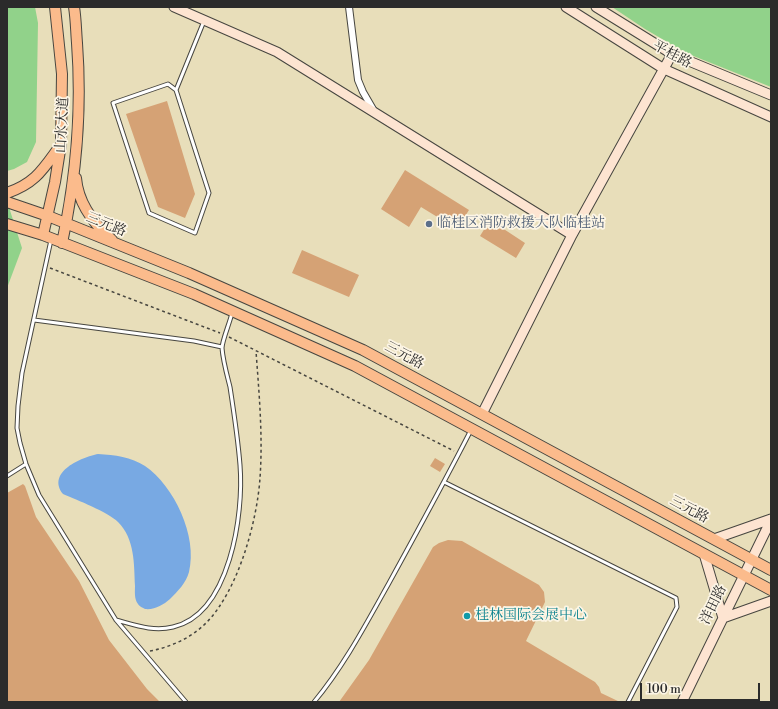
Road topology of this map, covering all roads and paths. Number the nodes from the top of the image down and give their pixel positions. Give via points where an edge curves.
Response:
1 (55, 7) edge
2 (74, 7) edge
3 (174, 7) edge
4 (349, 7) edge
5 (566, 7) edge
6 (596, 7) edge
7 (204, 20) junction
8 (672, 54) junction
9 (664, 69) junction
10 (176, 90) junction
11 (771, 95) edge
12 (375, 113) junction
13 (771, 117) edge
14 (61, 144) junction
15 (74, 165) junction
16 (7, 193) edge
17 (7, 202) edge
18 (48, 216) junction
19 (7, 224) edge
20 (66, 224) junction
21 (572, 235) junction
22 (47, 237) junction
23 (62, 243) junction
24 (116, 244) junction
25 (45, 266) junction
26 (233, 312) junction
27 (34, 320) junction
28 (226, 336) junction
29 (222, 347) junction
30 (482, 414) junction
31 (472, 428) junction
32 (459, 453) junction
33 (26, 464) junction
34 (7, 476) edge
35 (444, 482) junction
36 (771, 520) edge
37 (714, 539) junction
38 (704, 554) junction
39 (752, 559) junction
40 (771, 570) edge
41 (744, 575) junction
42 (771, 590) edge
43 (771, 601) edge
44 (723, 618) junction
45 (116, 620) junction
46 (186, 702) edge
47 (314, 702) edge
48 (628, 702) edge
49 (682, 702) edge

1 - 14 main road, 山水大道 via 62,74
2 - 15 main road, 山水大道 via 80,74
3 - 7 street
4 - 12 street via 358,80
5 - 9 street, 平桂路
6 - 8 street, 平桂路
7 - 10 lane
7 - 12 street via 277,52
8 - 9 street
8 - 11 street, 平桂路
9 - 13 street, 平桂路
9 - 21 street
10 - 10 lane via 168,84 113,103 149,213 195,233 209,193
12 - 21 street
14 - 16 main road via 42,171 28,184
14 - 18 main road, 山水大道
15 - 20 main road, 山水大道
15 - 24 main road via 80,197 100,229
17 - 18 main road, 三元路
18 - 20 main road, 三元路
18 - 22 main road, 山水大道
19 - 22 main road
20 - 23 main road, 山水大道
20 - 24 main road, 三元路
21 - 30 street
22 - 23 main road
22 - 25 lane
23 - 26 main road via 194,294
24 - 30 main road, 三元路 via 189,273 363,350
25 - 27 lane
25 - 28 path
26 - 28 lane
26 - 31 main road via 355,366
27 - 29 lane
27 - 33 lane via 22,373 18,406 18,437
28 - 29 lane
28 - 32 path
29 - 45 lane via 235,418 241,477 238,527 227,566 205,606 185,623 169,628 151,628
30 - 37 main road, 三元路
31 - 32 lane
31 - 38 main road
32 - 35 lane
33 - 34 lane
33 - 45 lane via 39,495
35 - 47 lane via 358,639
35 - 48 lane via 676,598 677,607
36 - 37 street
36 - 39 street, 洋田路
37 - 39 main road, 三元路
38 - 41 main road
38 - 44 street
39 - 40 main road, 三元路
39 - 41 street, 洋田路
41 - 42 main road
41 - 44 street, 洋田路
43 - 44 street
44 - 49 street, 洋田路
45 - 46 lane

